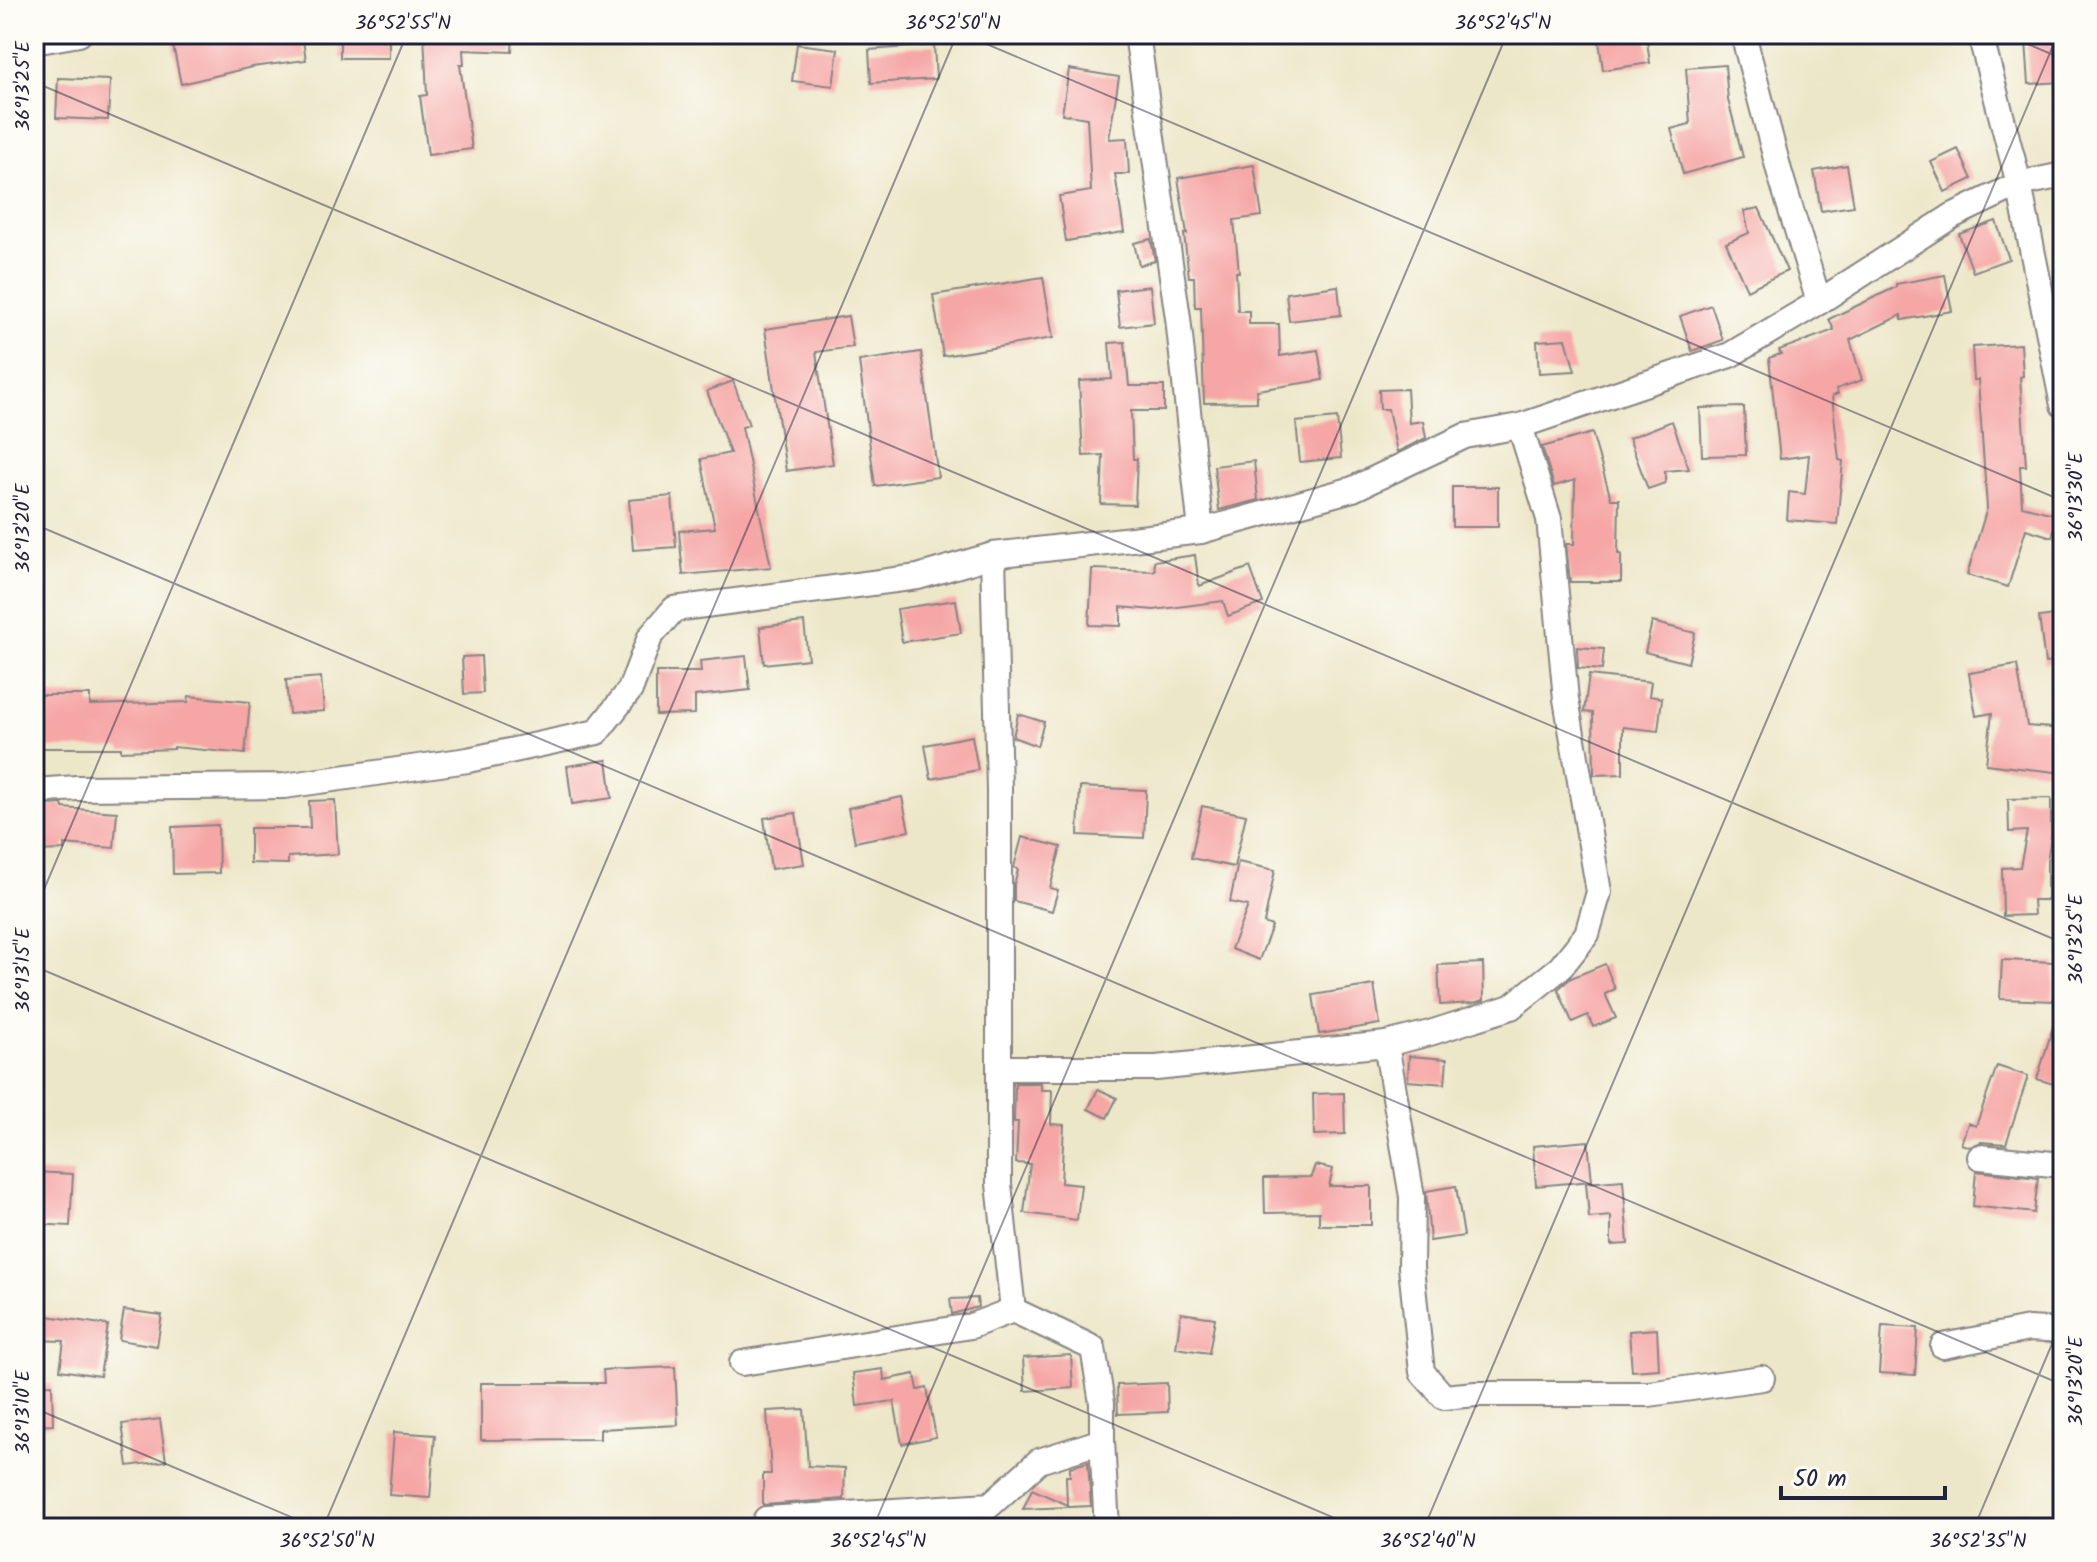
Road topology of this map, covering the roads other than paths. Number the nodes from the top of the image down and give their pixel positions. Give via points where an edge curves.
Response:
1 (79, 34) edge
2 (1137, 34) edge
3 (1743, 34) edge
4 (1980, 34) edge
5 (34, 42) edge
6 (2063, 175) edge
7 (2019, 184) junction
8 (1819, 302) junction
9 (2063, 405) edge
10 (1520, 426) junction
11 (1201, 531) junction
12 (993, 555) junction
13 (34, 791) edge
14 (1386, 1044) junction
15 (999, 1068) junction
16 (1980, 1157) dead end
17 (2063, 1165) edge
18 (1013, 1310) junction
19 (2063, 1331) edge
20 (1943, 1346) dead end
21 (742, 1363) dead end
22 (1762, 1378) dead end
23 (1102, 1441) junction
24 (766, 1519) dead end
25 (1107, 1528) edge

1 - 5 street
2 - 11 street via 1178,318
3 - 8 street
4 - 7 street
6 - 7 street
7 - 8 street via 1952,216
7 - 9 street
8 - 10 street via 1730,355
10 - 11 street via 1465,436 1353,489
10 - 14 street via 1549,519 1566,699 1599,892 1587,934 1560,968 1511,1007
11 - 12 street
12 - 13 street via 918,577 674,609 650,637 630,690 597,732 468,760 284,786
12 - 15 street
14 - 15 street via 1156,1068
14 - 22 street via 1412,1197 1411,1267 1422,1372 1444,1397 1649,1394
15 - 18 street via 999,1184
16 - 17 street
18 - 21 street via 971,1326
18 - 23 street via 1093,1348
19 - 20 street via 2029,1329
23 - 24 street via 1039,1461 990,1505
23 - 25 street

